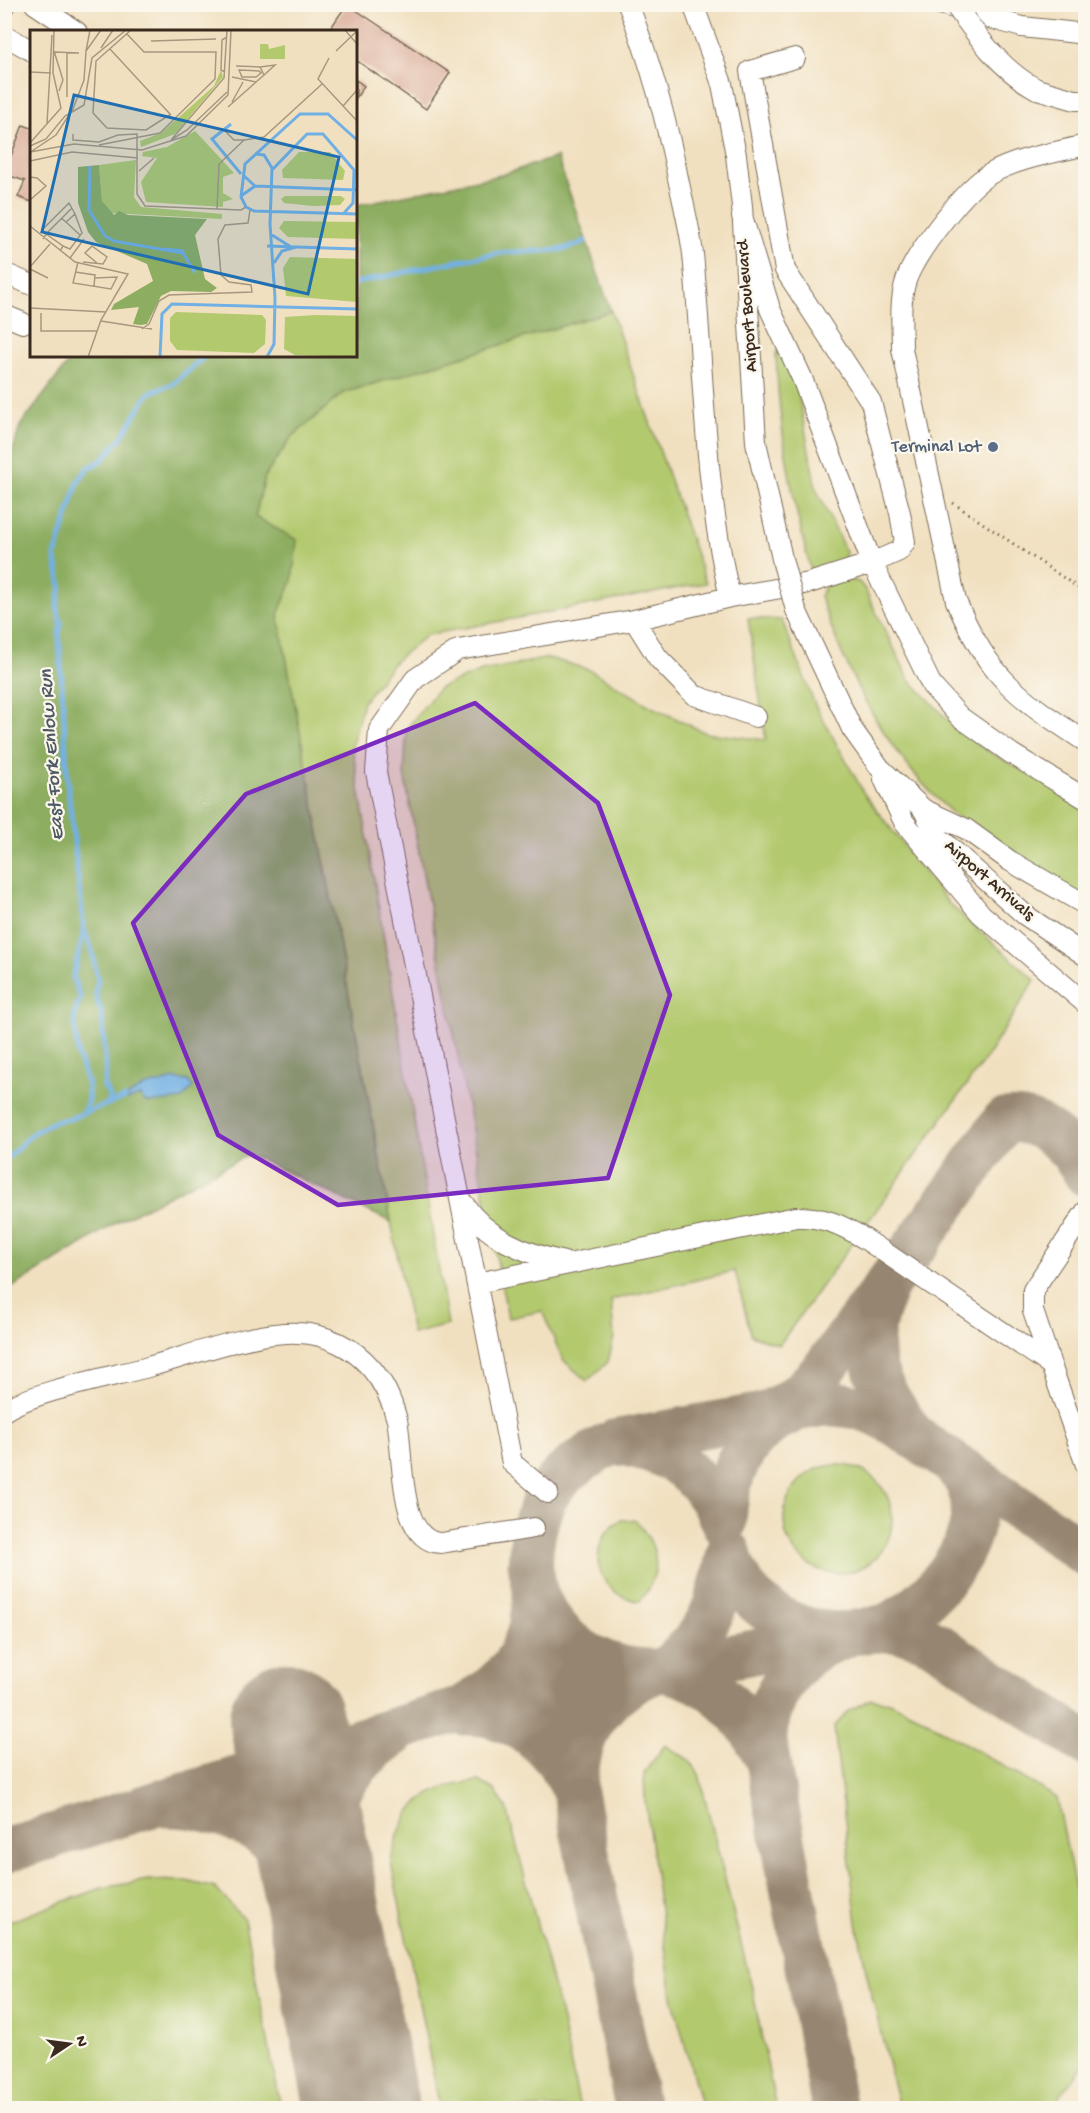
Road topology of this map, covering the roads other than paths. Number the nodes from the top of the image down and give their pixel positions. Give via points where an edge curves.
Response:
1 (35, 4) edge
2 (628, 4) edge
3 (693, 4) edge
4 (940, 4) edge
5 (954, 4) edge
6 (74, 30) edge
7 (1086, 34) edge
8 (4, 35) edge
9 (30, 50) edge
10 (795, 58) dead end
11 (1086, 100) edge
12 (1086, 145) edge
13 (742, 216) junction
14 (4, 273) edge
15 (30, 284) edge
16 (4, 315) edge
17 (23, 323) dead end
18 (872, 563) junction
19 (730, 597) junction
20 (634, 620) junction
21 (756, 717) dead end
22 (1086, 742) edge
23 (880, 768) junction
24 (1056, 779) junction
25 (1086, 781) edge
26 (1086, 799) edge
27 (923, 809) junction
28 (1086, 905) edge
29 (1086, 956) edge
30 (1086, 1004) edge
31 (460, 1199) junction
32 (1086, 1211) edge
33 (572, 1263) junction
34 (477, 1283) junction
35 (1051, 1365) junction
36 (4, 1411) edge
37 (1086, 1466) edge
38 (548, 1493) dead end
39 (534, 1528) dead end

1 - 6 street
2 - 19 street via 657,86 693,253 706,448 714,519
3 - 13 street, Airport Boulevard via 722,84 736,155
4 - 7 street via 1022,27
5 - 11 street, bridge via 1014,74 1037,89
8 - 9 street
10 - 18 street via 750,71 784,270 871,402 900,513 905,542 899,551
12 - 22 street via 1031,158 989,175 961,199 909,273 902,303 902,349 956,602 984,658 1020,698
13 - 18 street via 770,309 802,378
13 - 23 street, Airport Boulevard, bridge via 756,442 783,563 796,610 852,729
14 - 15 street
16 - 17 street
18 - 19 street via 809,583
18 - 24 street via 932,686 960,717
19 - 20 street
20 - 21 street via 658,658 694,695
20 - 31 street via 458,650 415,678 379,730 376,772
23 - 27 street, Airport Arrivals
23 - 30 street via 904,822 981,914
24 - 25 street
24 - 26 street
27 - 28 street via 966,830
27 - 29 street, Airport Arrivals via 937,836 1025,915
31 - 33 street via 475,1219 499,1238 532,1253
31 - 34 street
32 - 35 street via 1033,1290 1033,1311
33 - 34 street
33 - 35 street via 796,1217 822,1218 865,1239
34 - 38 street via 512,1463
35 - 37 street
36 - 39 street via 48,1394 254,1339 284,1333 313,1335 333,1341 361,1358 388,1394 399,1433 411,1521 422,1536 441,1543

